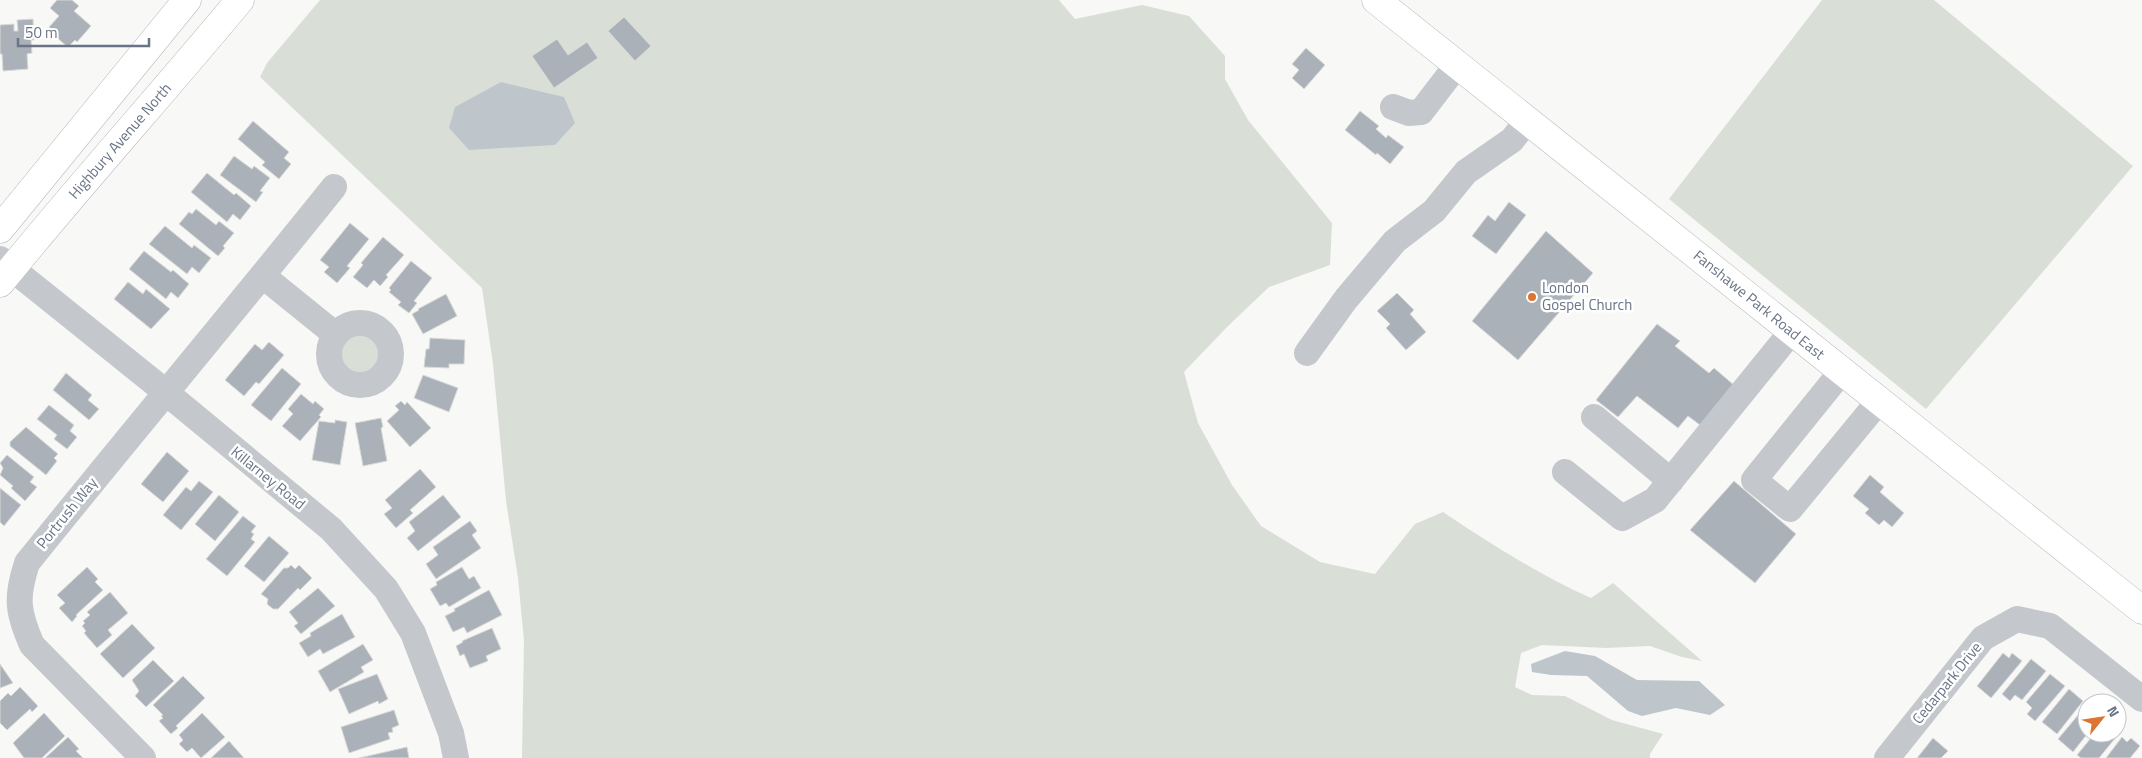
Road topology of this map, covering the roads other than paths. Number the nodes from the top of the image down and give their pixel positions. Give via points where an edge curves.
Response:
1 (188, 0) edge
2 (240, 0) edge
3 (1376, 0) edge
4 (1457, 65) junction
5 (1393, 107) dead end
6 (1527, 121) junction
7 (334, 187) dead end
8 (0, 230) edge
9 (4, 270) edge
10 (263, 276) junction
11 (1792, 331) junction
12 (336, 335) dead end
13 (1306, 353) dead end
14 (1842, 371) junction
15 (164, 393) junction
16 (1879, 400) junction
17 (1594, 417) dead end
18 (1565, 472) dead end
19 (1671, 480) junction
20 (2142, 610) edge
21 (2142, 699) edge
22 (143, 758) edge
23 (456, 758) edge
24 (1887, 758) edge

1 - 8 main road
2 - 9 main road, Highbury Avenue North via 166,89
3 - 4 main road, Fanshawe Park Road East
4 - 5 street via 1421,112 1409,113
4 - 6 main road, Fanshawe Park Road East
6 - 11 main road, Fanshawe Park Road East
6 - 13 street via 1512,140 1466,172 1434,211 1396,241 1346,299
7 - 10 street, Portrush Way
9 - 15 street, Killarney Road
10 - 12 street
10 - 15 street, Portrush Way
11 - 14 main road, Fanshawe Park Road East
11 - 19 street
14 - 16 main road, Fanshawe Park Road East
14 - 16 street via 1754,480 1790,509
15 - 22 street, Portrush Way via 27,562 19,586 19,605 32,645
15 - 23 street, Killarney Road via 331,529 386,589 413,633 452,733
16 - 20 main road, Fanshawe Park Road East
17 - 19 street
18 - 19 street via 1622,518 1655,500
21 - 24 street, Cedarpark Drive via 2050,626 2017,619 1983,638

